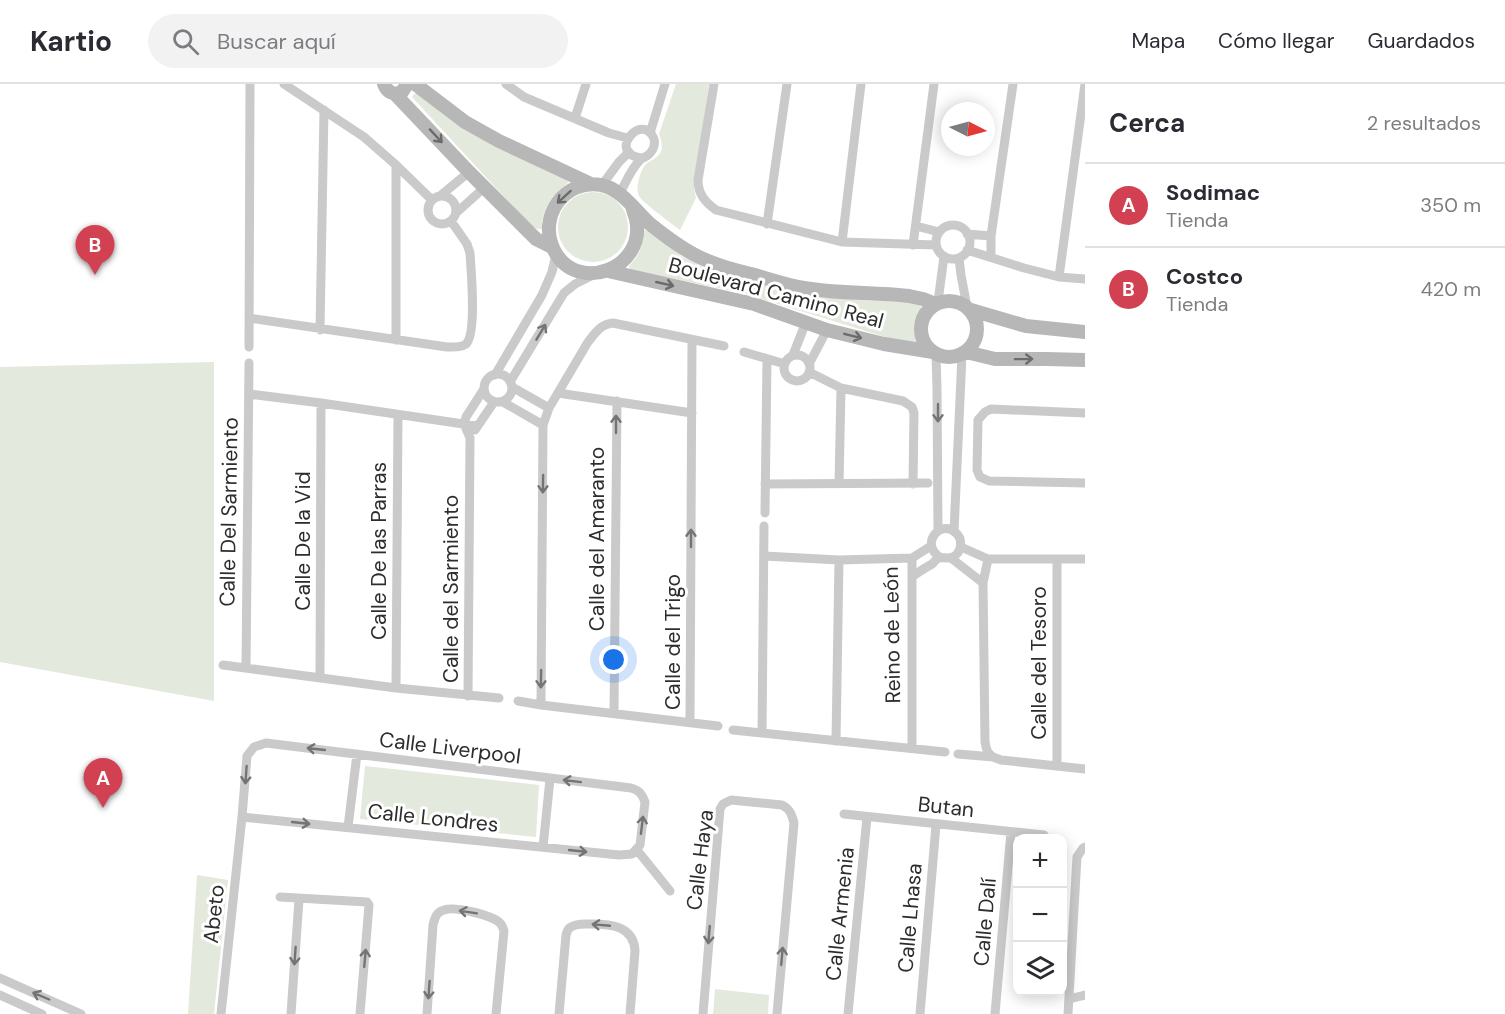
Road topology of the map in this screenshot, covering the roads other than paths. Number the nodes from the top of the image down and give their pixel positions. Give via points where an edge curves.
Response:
1 (250, 84) edge
2 (284, 84) edge
3 (384, 84) edge
4 (407, 84) edge
5 (415, 84) edge
6 (586, 84) edge
7 (665, 84) edge
8 (714, 84) edge
9 (787, 84) edge
10 (861, 84) edge
11 (934, 84) edge
12 (1013, 84) edge
13 (1085, 84) edge
14 (508, 85) edge
15 (395, 94) junction
16 (324, 110) junction
17 (575, 118) junction
18 (650, 133) junction
19 (627, 138) junction
20 (629, 152) junction
21 (642, 158) junction
22 (396, 165) junction
23 (469, 172) junction
24 (597, 184) junction
25 (485, 187) junction
26 (620, 193) junction
27 (436, 198) junction
28 (632, 207) junction
29 (454, 217) junction
30 (766, 224) junction
31 (916, 225) junction
32 (939, 232) junction
33 (967, 234) junction
34 (991, 236) junction
35 (842, 242) junction
36 (913, 244) junction
37 (936, 245) junction
38 (967, 250) junction
39 (554, 251) junction
40 (944, 256) junction
41 (991, 257) junction
42 (959, 258) junction
43 (602, 272) junction
44 (1059, 277) junction
45 (1085, 279) edge
46 (936, 303) junction
47 (969, 308) junction
48 (249, 318) junction
49 (806, 322) junction
50 (320, 330) junction
51 (827, 330) junction
52 (1085, 332) edge
53 (396, 340) junction
54 (693, 340) junction
55 (249, 346) dead end
56 (724, 346) dead end
57 (744, 352) dead end
58 (934, 353) junction
59 (964, 354) junction
60 (793, 356) junction
61 (767, 359) junction
62 (1085, 360) edge
63 (249, 363) dead end
64 (785, 364) junction
65 (809, 368) junction
66 (495, 375) junction
67 (511, 384) junction
68 (484, 388) junction
69 (840, 388) junction
70 (558, 393) junction
71 (249, 394) junction
72 (616, 401) junction
73 (499, 402) junction
74 (321, 403) junction
75 (549, 408) junction
76 (692, 413) junction
77 (1085, 413) edge
78 (398, 415) junction
79 (464, 424) junction
80 (543, 425) junction
81 (477, 426) junction
82 (470, 438) junction
83 (928, 483) dead end
84 (1085, 483) edge
85 (765, 484) junction
86 (839, 484) junction
87 (913, 484) junction
88 (765, 513) dead end
89 (764, 526) dead end
90 (938, 531) junction
91 (954, 531) junction
92 (931, 546) junction
93 (961, 547) junction
94 (764, 556) junction
95 (912, 558) junction
96 (945, 558) junction
97 (988, 559) junction
98 (1057, 559) junction
99 (1085, 559) edge
100 (839, 560) junction
101 (912, 577) junction
102 (983, 582) junction
103 (223, 665) dead end
104 (246, 668) junction
105 (320, 678) junction
106 (396, 688) junction
107 (468, 696) junction
108 (499, 698) dead end
109 (518, 701) dead end
110 (541, 705) junction
111 (614, 713) junction
112 (690, 722) junction
113 (718, 726) dead end
114 (733, 730) dead end
115 (762, 733) junction
116 (836, 741) junction
117 (266, 743) joint
118 (912, 748) junction
119 (945, 752) dead end
120 (357, 753) junction
121 (958, 754) dead end
122 (993, 757) junction
123 (1057, 766) junction
124 (1085, 769) edge
125 (550, 779) junction
126 (844, 814) dead end
127 (242, 817) junction
128 (867, 817) junction
129 (936, 825) junction
130 (348, 827) junction
131 (1011, 832) junction
132 (1033, 834) edge
133 (543, 847) junction
134 (1085, 847) edge
135 (637, 850) junction
136 (670, 891) dead end
137 (280, 897) dead end
138 (299, 899) junction
139 (0, 981) edge
140 (0, 995) edge
141 (1084, 997) edge
142 (1069, 999) junction
143 (42, 1014) edge
144 (81, 1014) edge
145 (220, 1014) edge
146 (291, 1014) edge
147 (360, 1014) edge
148 (427, 1014) edge
149 (496, 1014) edge
150 (560, 1014) edge
151 (630, 1014) edge
152 (703, 1014) edge
153 (777, 1014) edge
154 (848, 1014) edge
155 (920, 1014) edge
156 (995, 1014) edge
157 (1068, 1014) edge

1 - 48 street
2 - 16 street
3 - 15 street
4 - 15 street
5 - 24 street via 465,122 499,141
6 - 17 street
7 - 18 street
8 - 30 street via 698,180 700,193 716,210
9 - 30 street
10 - 35 street
11 - 31 street
12 - 34 street
13 - 44 street
14 - 17 street
15 -> 23 street
16 - 22 street
16 - 50 street
17 - 19 street
18 - 19 street via 637,130
18 - 21 street via 654,146
19 - 20 street
20 - 21 street
20 - 24 street
21 - 26 street
22 - 27 street
22 - 53 street
23 - 25 street
23 - 27 street
24 - 26 street
24 -> 39 street via 577,187 555,205 549,219
25 - 29 street
25 - 39 street via 536,239
26 - 28 street
27 - 29 street via 444,195 452,199
27 - 29 street via 428,208 434,221 442,224
28 - 43 street via 637,231 635,244 620,265
28 - 46 street, Boulevard Camino Real via 676,243 720,266 805,288 909,296
29 - 53 street via 470,253 472,327 467,342 447,347
30 - 35 street
31 - 32 street
31 - 36 street
32 - 33 street via 954,226
32 - 37 street
33 - 34 street
33 - 38 street
34 - 41 street
35 - 36 street
36 - 37 street
37 - 40 street
38 - 41 street
38 - 42 street
39 - 43 street via 573,269
39 - 66 street via 552,272 542,295
40 - 42 street
40 - 46 street
41 - 44 street
42 - 47 street
43 -> 49 street, Boulevard Camino Real via 754,304
67 -> 43 street via 564,293
44 - 45 street
46 - 47 street via 954,301
46 - 58 street via 927,311 921,330 923,340
47 - 52 street via 1026,326
47 - 59 street via 976,318 977,337
48 - 50 street
48 - 55 street
49 - 51 street, Boulevard Camino Real
49 - 60 street
50 - 53 street
51 -> 58 street, Boulevard Camino Real
51 - 65 street
54 - 56 street
54 - 70 street via 608,324 588,342
54 - 76 street, Calle del Trigo
57 - 61 street
58 - 59 street via 949,358
58 -> 90 street via 938,389
59 -> 62 street via 995,359
59 - 91 street
60 - 64 street
60 - 65 street via 805,357
61 - 64 street
61 - 85 street
63 - 71 street
64 - 65 street via 791,379 803,379
65 - 69 street
66 - 67 street via 504,375
66 - 68 street
67 - 73 street via 510,396
67 - 75 street
68 - 73 street via 487,397
68 - 79 street
69 - 86 street
69 - 87 street via 903,401 912,407
70 - 72 street
70 - 75 street
71 - 74 street, Calle Del Sarmiento
71 - 104 street, Calle Del Sarmiento
72 - 76 street
111 -> 72 street, Calle del Amaranto
73 - 80 street
73 - 81 street
74 - 78 street, Calle Del Sarmiento
74 - 105 street, Calle De la Vid
75 - 80 street
112 -> 76 street, Calle del Trigo
77 - 84 street via 991,409 985,412 978,420 977,470 980,477 989,481
78 - 79 street, Calle Del Sarmiento
78 - 106 street, Calle De las Parras
79 - 81 street, Calle Del Sarmiento
79 - 82 street
80 -> 110 street
81 - 82 street
82 - 107 street, Calle del Sarmiento
83 - 87 street
85 - 86 street
85 - 88 street
86 - 87 street
89 - 94 street
90 - 91 street
90 - 92 street
91 - 93 street via 960,537
92 - 95 street
92 - 96 street via 936,555
93 - 96 street via 955,555
93 - 97 street
94 - 100 street, Reino de León
94 - 115 street
95 - 100 street, Reino de León
95 - 101 street, Reino de León
96 - 101 street
96 - 102 street
97 - 98 street
97 - 102 street
98 - 99 street
98 - 123 street, Calle del Tesoro
100 - 116 street
101 - 118 street, Reino de León
102 - 122 street via 985,741
103 - 104 street, Calle del Sarmiento
104 - 105 street, Calle del Sarmiento
105 - 106 street, Calle del Sarmiento
106 - 107 street, Calle del Sarmiento
107 - 108 street
109 - 110 street, Calle del Trigo
110 - 111 street, Calle del Trigo
111 - 112 street, Calle del Trigo
112 - 113 street
114 - 115 street
115 - 116 street
116 - 118 street
120 -> 117 street, Calle Liverpool
117 -> 127 street, Abeto via 254,747 247,756
118 - 119 street
120 - 125 street, Calle Liverpool
120 - 130 street
121 - 122 street
122 - 123 street
123 - 124 street
125 - 133 street
135 -> 125 street, Calle Liverpool via 645,802 641,793 631,788
126 - 128 street, Butan
127 -> 130 street, Calle Londres
127 - 145 street, Abeto
128 - 129 street, Butan
128 - 154 street, Calle Armenia
129 - 131 street, Butan
129 - 155 street, Calle Lhasa
130 - 133 street, Calle Londres
131 - 132 street, Butan
131 - 156 street, Calle Dalí
133 -> 135 street, Calle Londres via 619,855
134 - 142 street via 1077,856
135 - 136 street
137 - 138 street
138 -> 146 street
147 -> 138 street via 369,904
144 -> 139 street
140 - 143 street
141 - 142 street
142 - 157 street
149 -> 148 street via 504,931 489,916 452,909 440,911 434,921
151 -> 150 street via 635,942 620,927 587,924 574,925 566,935
153 -> 152 street, Calle Haya via 794,823 782,805 731,800 720,808

